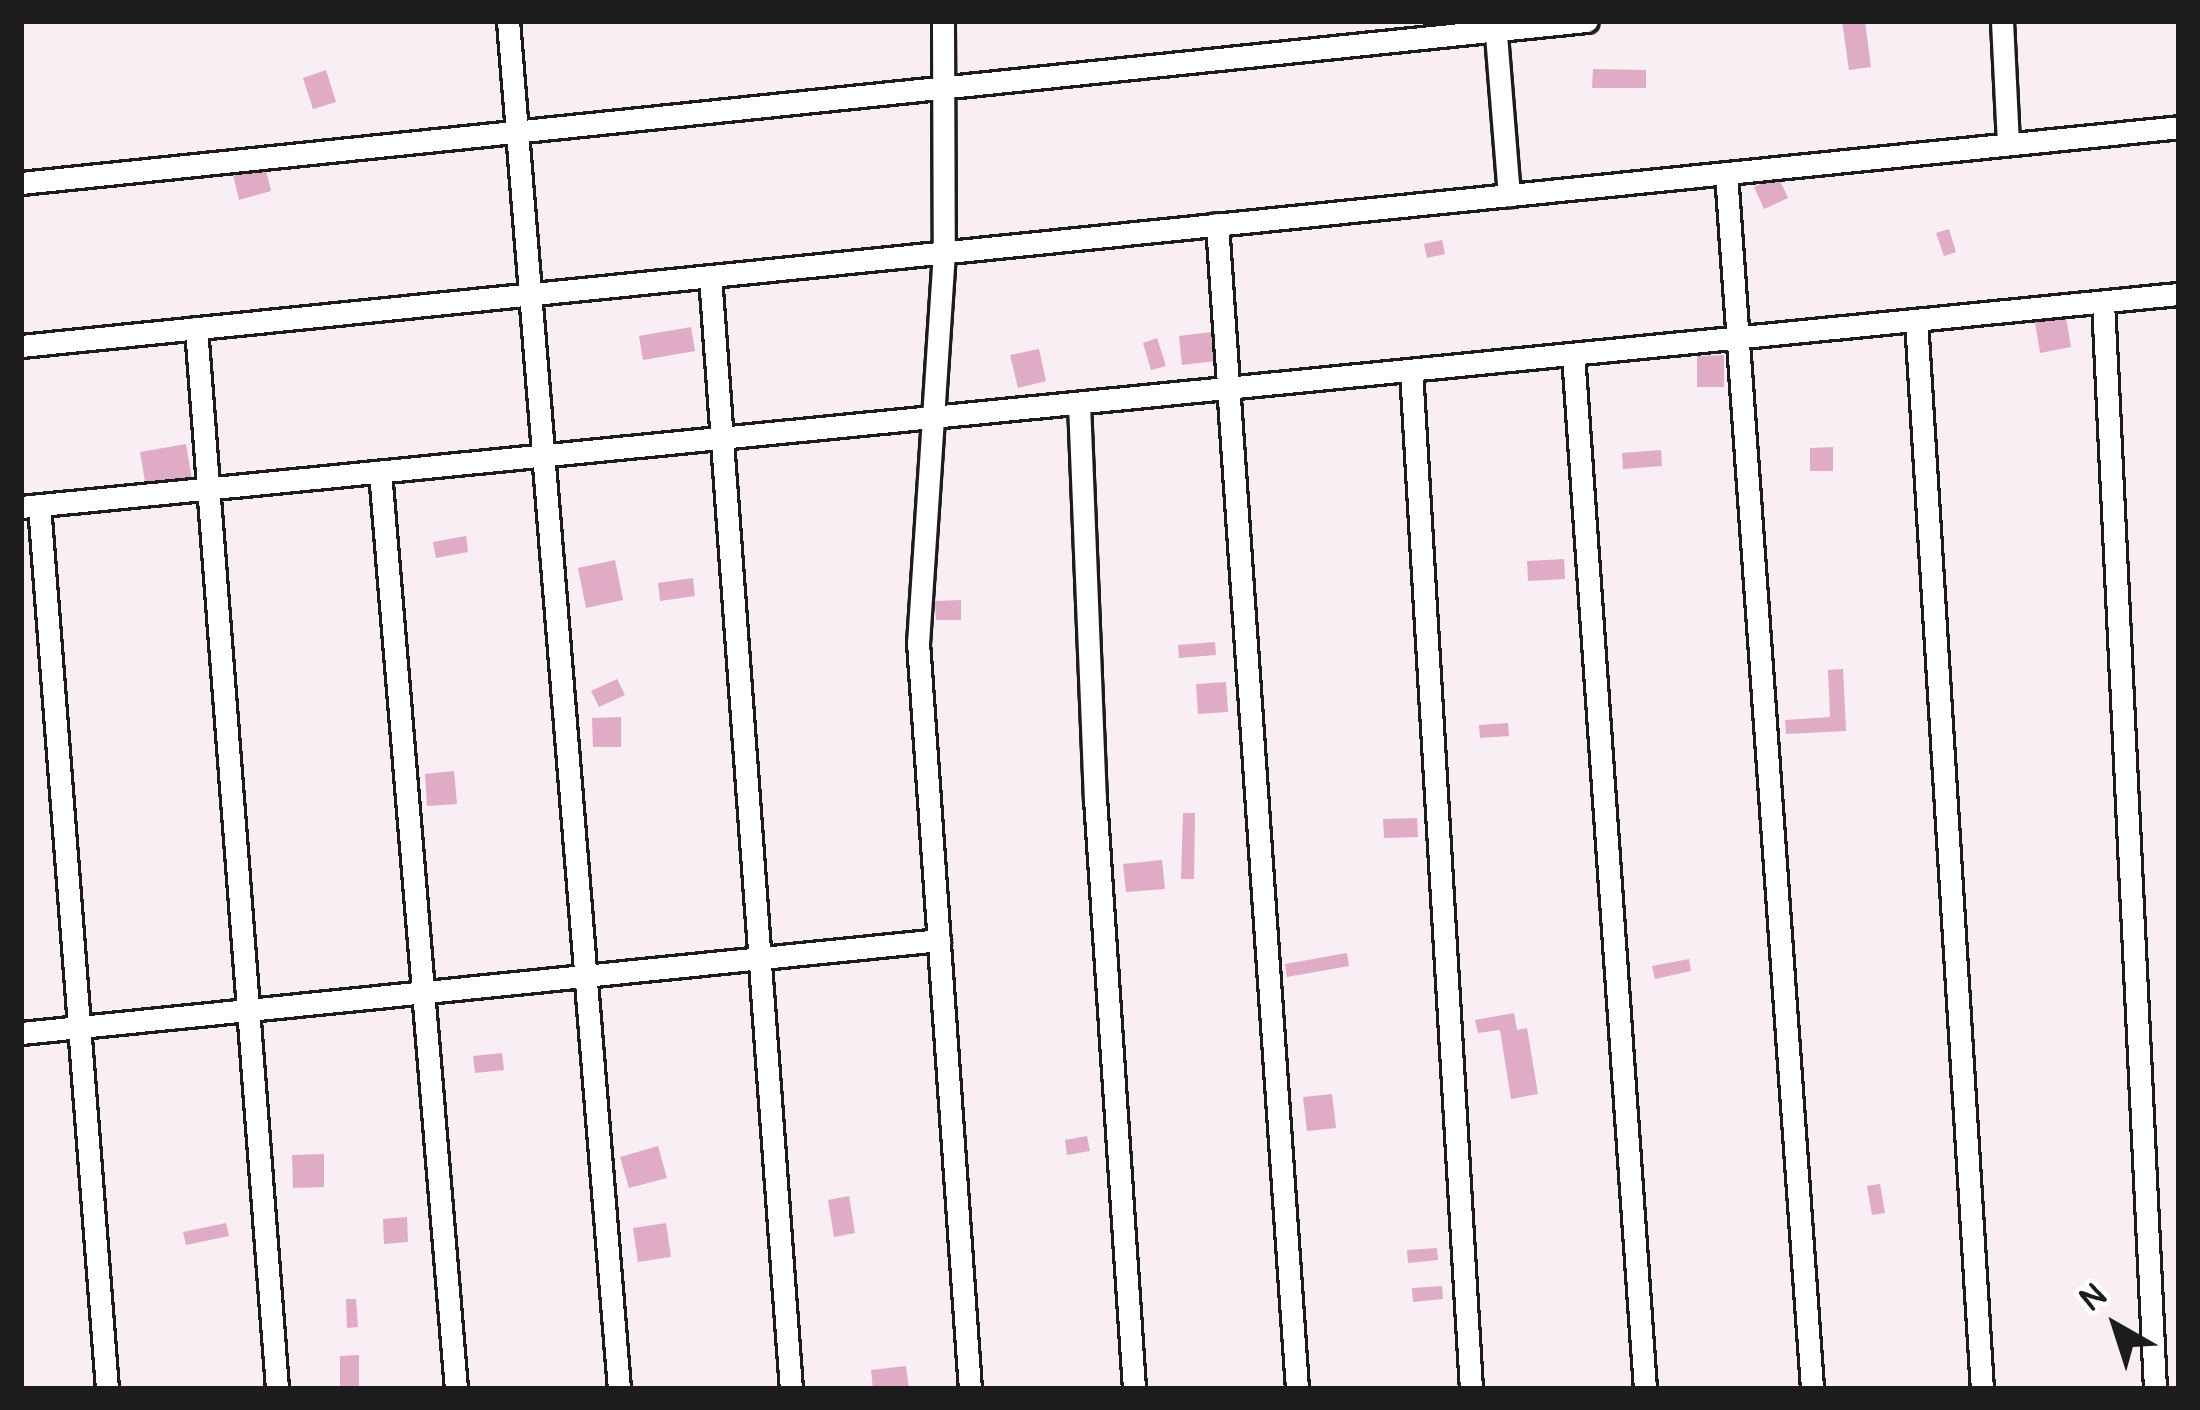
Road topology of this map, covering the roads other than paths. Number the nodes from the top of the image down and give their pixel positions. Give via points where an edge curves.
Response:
1 (508, 21) edge
2 (943, 21) edge
3 (1587, 21) edge
4 (2002, 21) edge
5 (1495, 26) edge
6 (941, 88) junction
7 (2179, 127) edge
8 (514, 132) junction
9 (2008, 144) junction
10 (1726, 173) junction
11 (21, 183) edge
12 (1509, 195) junction
13 (1217, 224) junction
14 (944, 252) junction
15 (710, 276) junction
16 (529, 294) junction
17 (2179, 294) edge
18 (2103, 302) junction
19 (1916, 320) junction
20 (196, 328) junction
21 (1737, 338) junction
22 (21, 346) edge
23 (1573, 354) junction
24 (1412, 370) junction
25 (1228, 388) junction
26 (1079, 403) junction
27 (934, 417) junction
28 (722, 438) junction
29 (547, 455) junction
30 (380, 472) junction
31 (208, 488) junction
32 (30, 506) edge
33 (939, 940) junction
34 (760, 959) junction
35 (587, 979) junction
36 (422, 989) junction
37 (248, 1008) junction
38 (81, 1027) junction
39 (21, 1033) edge
40 (107, 1389) edge
41 (277, 1389) edge
42 (455, 1389) edge
43 (619, 1389) edge
44 (790, 1389) edge
45 (970, 1389) edge
46 (1134, 1389) edge
47 (1297, 1389) edge
48 (1471, 1389) edge
49 (1645, 1389) edge
50 (1812, 1389) edge
51 (1982, 1389) edge
52 (2155, 1389) edge

1 - 8 street
2 - 6 street
3 - 5 street
4 - 9 street
5 - 6 street
5 - 12 street
6 - 8 street
6 - 14 street
7 - 9 street
8 - 11 street
8 - 16 street
9 - 10 street
10 - 12 street
10 - 21 street
12 - 13 street
13 - 14 street
13 - 25 street
14 - 15 street
14 - 27 street
15 - 16 street
15 - 28 street
16 - 20 street
16 - 29 street
17 - 18 street
18 - 19 street
18 - 52 street
19 - 21 street
19 - 51 street
20 - 22 street
20 - 31 street
21 - 23 street
21 - 50 street
23 - 24 street
23 - 49 street
24 - 25 street
24 - 48 street
25 - 26 street
25 - 47 street
26 - 27 street
26 - 46 street via 1095,798
27 - 28 street
27 - 33 street via 918,642
28 - 29 street
28 - 34 street
29 - 30 street
29 - 35 street
30 - 31 street
30 - 36 street
31 - 32 street
31 - 37 street
32 - 38 street
33 - 34 street
33 - 45 street
34 - 35 street
34 - 44 street
35 - 36 street
35 - 43 street
36 - 37 street
36 - 42 street
37 - 38 street
37 - 41 street
38 - 39 street
38 - 40 street

